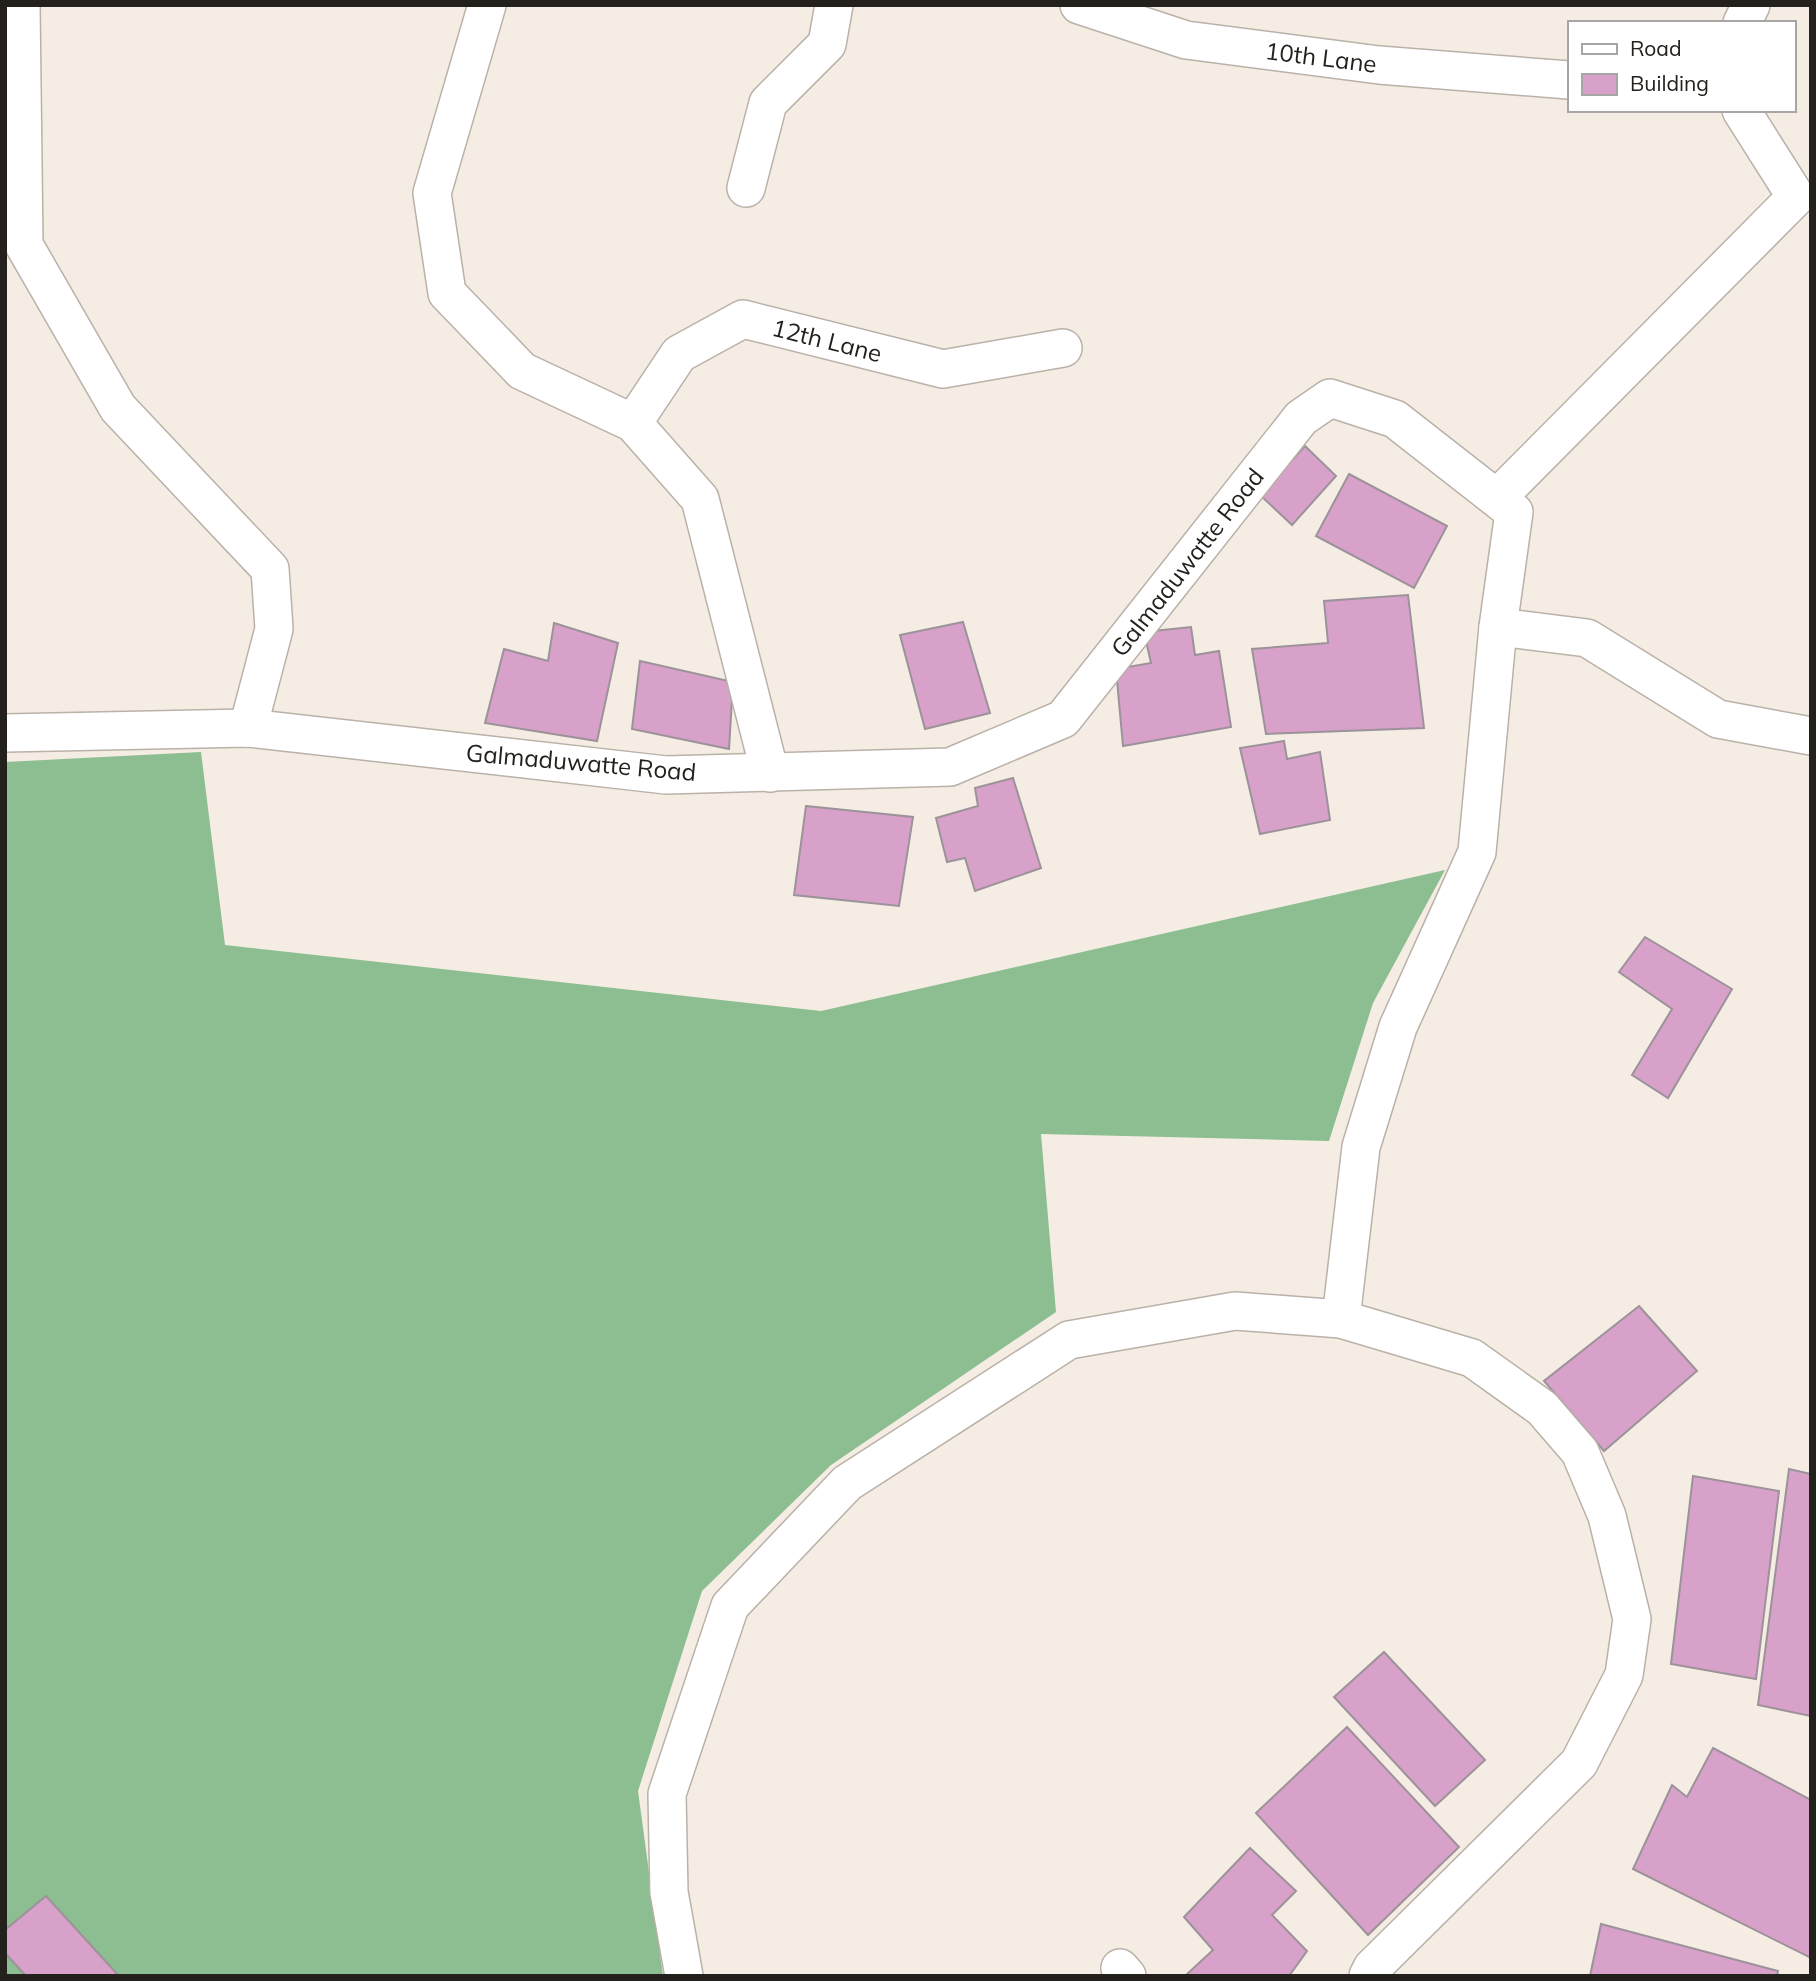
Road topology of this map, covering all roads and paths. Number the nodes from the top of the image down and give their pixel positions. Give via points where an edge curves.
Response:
1 (21, 5) edge
2 (487, 5) edge
3 (834, 5) edge
4 (1079, 5) edge
5 (1751, 5) edge
6 (1743, 21) edge
7 (1568, 80) edge
8 (1742, 112) edge
9 (746, 188) dead end
10 (1063, 348) dead end
11 (633, 423) junction
12 (1498, 497) junction
13 (1498, 627) junction
14 (248, 728) junction
15 (5, 733) edge
16 (1811, 736) edge
17 (770, 773) junction
18 (1341, 1319) junction
19 (684, 1976) edge
20 (1368, 1976) edge

1 - 14 street via 24,245 118,408 270,569 274,629
2 - 11 street via 432,193 447,293 522,371
3 - 9 street via 827,44 768,103
4 - 7 street, 10th Lane via 1186,40 1379,65
5 - 6 street
8 - 12 street via 1796,197
10 - 11 street, 12th Lane via 943,369 743,318 679,354
11 - 17 street via 700,499
12 - 13 street, Galmaduwatte Road via 1514,512
12 - 17 street, Galmaduwatte Road via 1395,419 1330,398 1301,418 1063,719 950,767
13 - 16 street via 1587,638 1718,719
13 - 18 street, Galmaduwatte Road via 1477,852 1398,1027 1361,1147
14 - 15 street, Galmaduwatte Road
14 - 17 street, Galmaduwatte Road via 666,775
18 - 19 street via 1235,1311 1069,1340 847,1483 730,1606 667,1794 669,1892
18 - 20 street via 1472,1358 1542,1408 1580,1452 1608,1516 1632,1619 1624,1675 1578,1763

